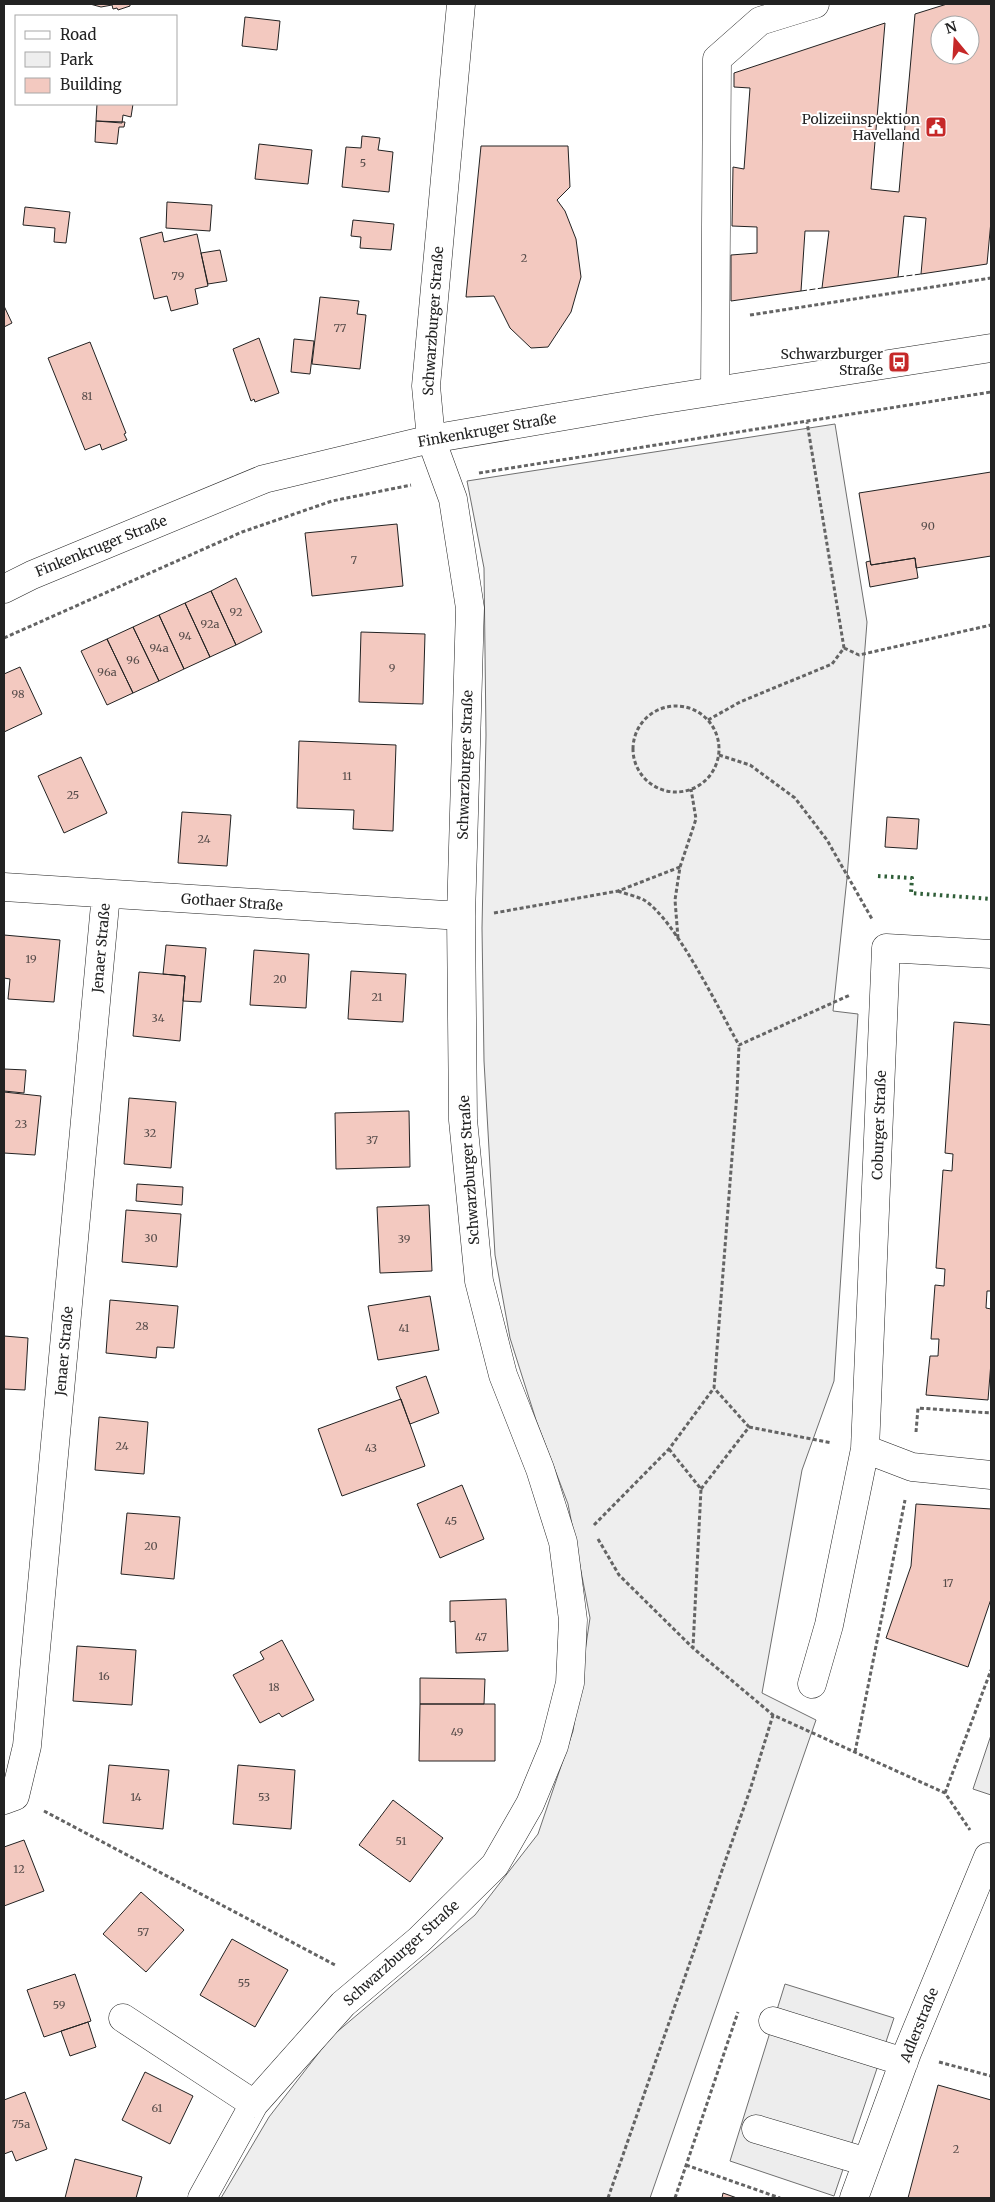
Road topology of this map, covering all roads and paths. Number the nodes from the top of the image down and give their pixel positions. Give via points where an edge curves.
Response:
1 (461, 4) edge
2 (815, 4) edge
3 (991, 278) edge
4 (716, 320) junction
5 (991, 348) edge
6 (715, 391) junction
7 (991, 392) edge
8 (807, 422) junction
9 (431, 439) junction
10 (446, 478) junction
11 (4, 589) edge
12 (991, 625) edge
13 (4, 638) edge
14 (844, 648) junction
15 (708, 720) junction
16 (719, 755) junction
17 (691, 790) junction
18 (680, 867) junction
19 (4, 887) edge
20 (618, 892) junction
21 (106, 894) junction
22 (461, 916) junction
23 (678, 938) junction
24 (886, 948) junction
25 (991, 954) edge
26 (885, 979) junction
27 (739, 1045) junction
28 (714, 1388) junction
29 (918, 1408) dead end
30 (991, 1413) edge
31 (749, 1427) junction
32 (669, 1449) junction
33 (865, 1449) junction
34 (912, 1467) junction
35 (991, 1476) edge
36 (701, 1488) junction
37 (592, 1527) dead end
38 (596, 1535) dead end
39 (693, 1648) junction
40 (991, 1670) edge
41 (812, 1684) dead end
42 (772, 1715) junction
43 (855, 1752) junction
44 (946, 1792) junction
45 (9, 1798) edge
46 (989, 1858) edge
47 (368, 1983) junction
48 (123, 2018) dead end
49 (773, 2021) joint
50 (905, 2057) junction
51 (991, 2076) edge
52 (254, 2104) junction
53 (756, 2129) dead end
54 (867, 2162) junction
55 (686, 2165) junction
56 (202, 2198) edge
57 (608, 2198) edge
58 (675, 2198) edge
59 (780, 2198) edge
60 (854, 2198) edge

1 - 9 street, Schwarzburger Straße via 426,386
2 - 4 street via 760,21 717,59
3 - 4 path
4 - 6 street
5 - 6 street, Finkenkruger Straße
6 - 9 street, Finkenkruger Straße
7 - 8 path
8 - 10 path
8 - 14 path
9 - 10 street, Schwarzburger Straße
9 - 11 street, Finkenkruger Straße via 264,479
10 - 13 path via 332,501 242,532
10 - 22 street, Schwarzburger Straße via 453,499 470,608
12 - 14 path via 859,655
14 - 15 path via 832,664 740,702
15 - 16 path via 719,742
15 - 17 path via 687,707 662,708 642,722 633,745 638,769 655,787 667,791
16 - 17 path via 710,776
16 - 24 path via 750,765 795,798 827,840 866,906
17 - 18 path via 696,819
18 - 20 path
18 - 23 path via 675,900
19 - 21 street, Gothaer Straße
20 - 22 path
20 - 23 path via 644,900
21 - 22 street, Gothaer Straße
21 - 45 street, Jenaer Straße via 27,1746
22 - 47 street, Schwarzburger Straße via 463,1120 478,1281 503,1375 540,1468 563,1542 573,1620 570,1683 548,1763 530,1804 495,1865 419,1940
23 - 27 path
24 - 25 street
24 - 26 street, Coburger Straße
26 - 27 path
26 - 33 street, Coburger Straße
27 - 28 path
28 - 31 path
28 - 32 path
29 - 30 path
31 - 33 path
31 - 36 path
32 - 36 path
32 - 37 path
33 - 34 street
33 - 41 street, Coburger Straße via 829,1625
34 - 35 street
34 - 43 path
36 - 39 path
38 - 39 path via 619,1575
39 - 42 path
40 - 44 path
42 - 43 path
42 - 57 path via 747,1800
43 - 44 path
44 - 46 path
45 - 47 path
46 - 50 street, Adlerstraße
47 - 52 street, Schwarzburger Straße via 343,2004
48 - 52 street
49 - 50 street
49 - 55 path via 739,2011
50 - 51 path
50 - 54 street, Adlerstraße
52 - 56 street, Schwarzburger Straße
53 - 54 street
54 - 60 street, Adlerstraße
55 - 58 path
55 - 59 path

